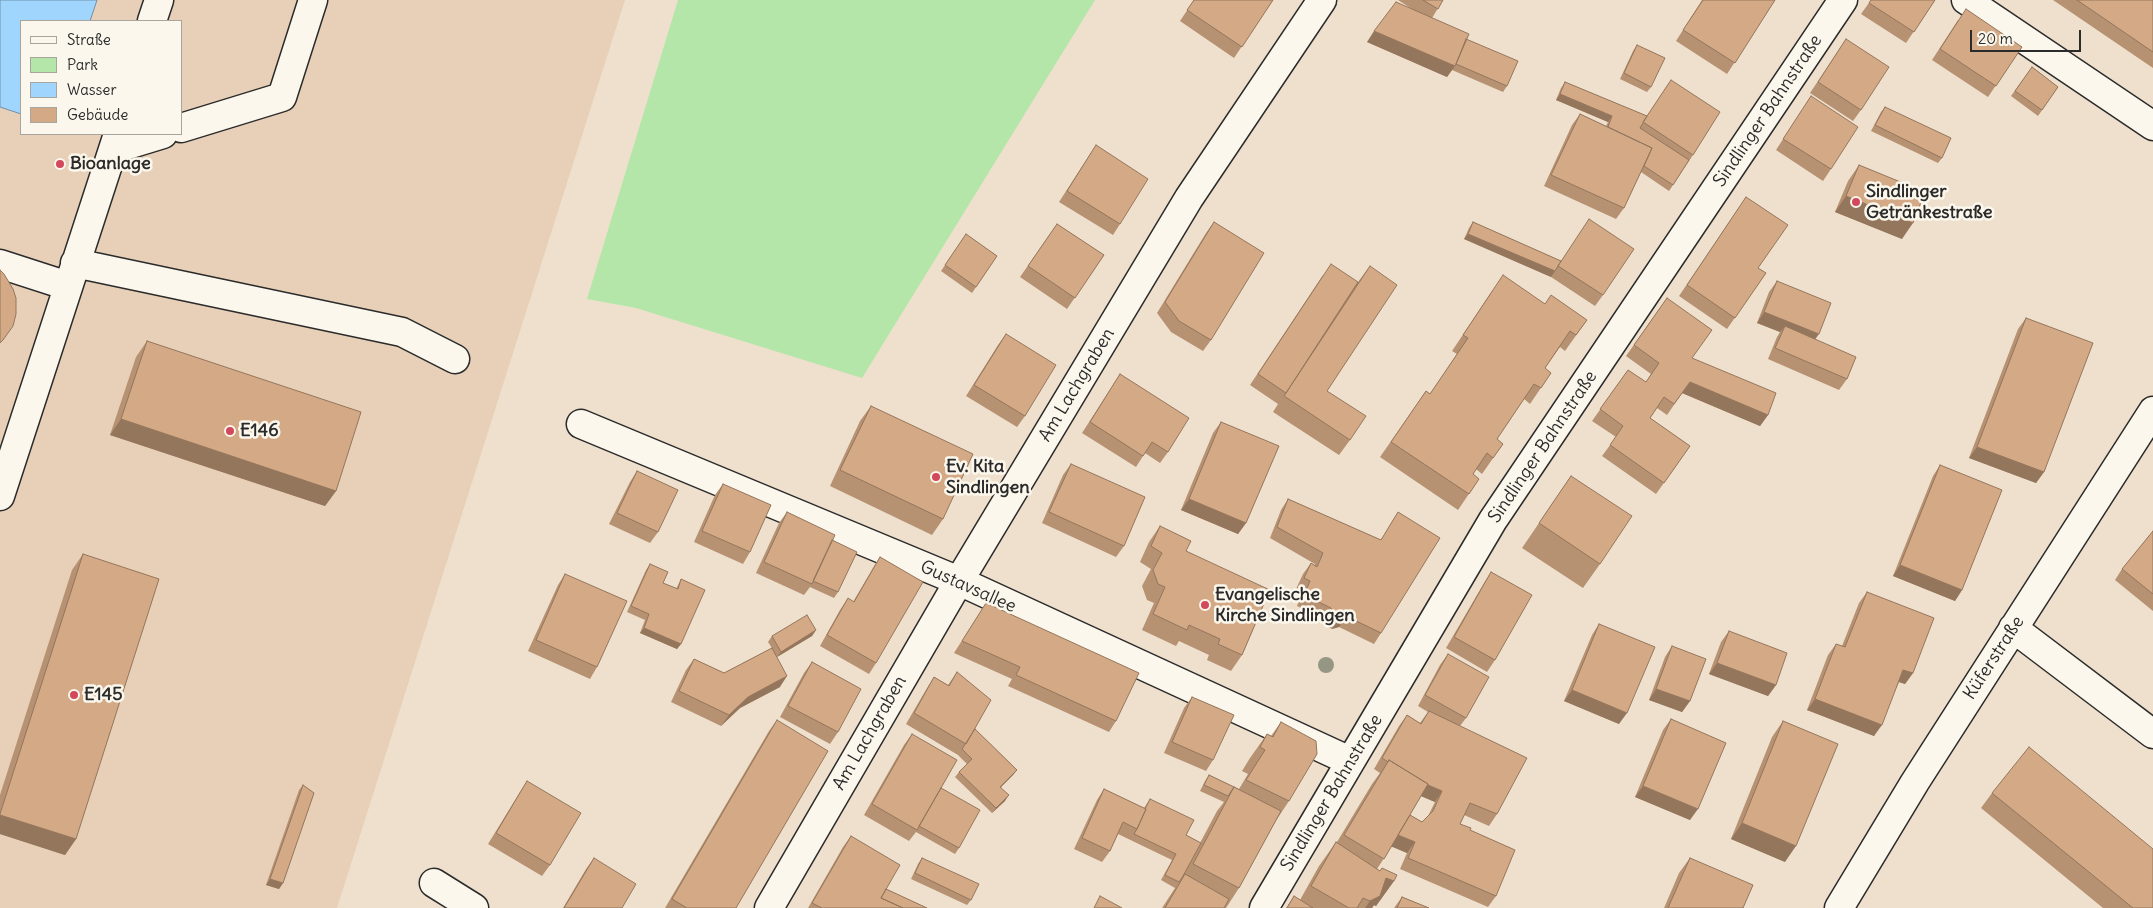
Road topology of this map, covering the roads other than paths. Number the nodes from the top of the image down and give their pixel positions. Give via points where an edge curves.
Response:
1 (159, 0) edge
2 (313, 0) edge
3 (1322, 0) edge
4 (1843, 0) edge
5 (1966, 0) edge
6 (152, 20) edge
7 (2153, 126) edge
8 (182, 128) edge
9 (156, 135) edge
10 (116, 141) edge
11 (0, 264) edge
12 (72, 274) junction
13 (454, 359) dead end
14 (2153, 411) edge
15 (581, 424) dead end
16 (0, 496) edge
17 (958, 581) junction
18 (2013, 628) junction
19 (2153, 734) edge
20 (1350, 761) junction
21 (434, 883) dead end
22 (474, 908) edge
23 (769, 908) edge
24 (1264, 908) edge
25 (1839, 908) edge

1 - 6 street
2 - 8 street via 282,98
3 - 17 street, Am Lachgraben via 1189,198
4 - 20 street, Sindlinger Bahnstraße via 1493,520
5 - 7 street
9 - 10 street
10 - 12 street
11 - 12 street
12 - 13 street via 402,332
12 - 16 street
14 - 18 street, Küferstraße
15 - 17 street, Gustavsallee
17 - 20 street, Gustavsallee
17 - 23 street, Am Lachgraben
18 - 19 street
18 - 25 street, Küferstraße
20 - 24 street, Sindlinger Bahnstraße
21 - 22 street

